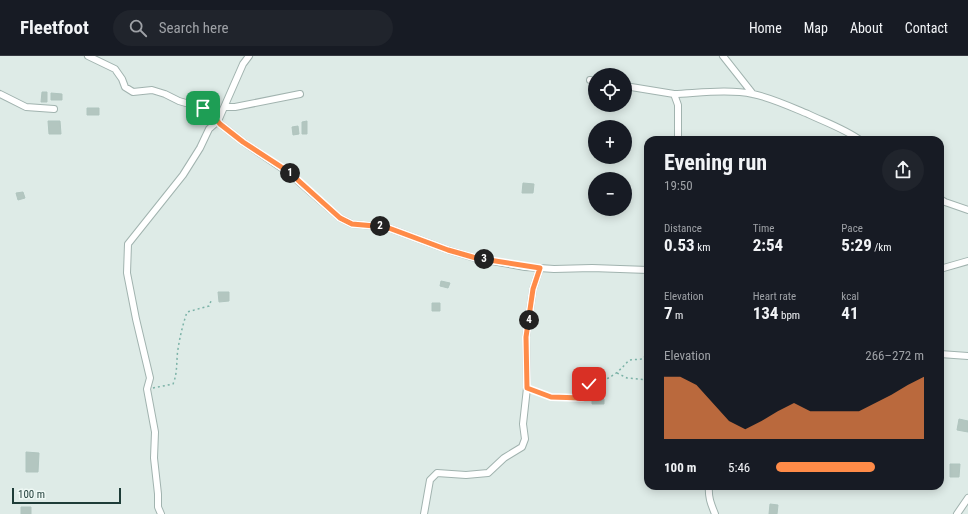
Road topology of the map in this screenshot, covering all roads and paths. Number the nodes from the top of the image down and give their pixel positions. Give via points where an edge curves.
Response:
1 (88, 56) edge
2 (249, 56) edge
3 (723, 56) edge
4 (632, 87) edge
5 (0, 94) edge
6 (300, 94) dead end
7 (674, 94) junction
8 (753, 94) junction
9 (225, 107) junction
10 (54, 109) dead end
11 (218, 121) junction
12 (678, 136) edge
13 (855, 136) edge
14 (944, 201) edge
15 (968, 210) edge
16 (968, 261) edge
17 (540, 268) junction
18 (944, 268) edge
19 (644, 270) edge
20 (211, 301) dead end
21 (944, 354) edge
22 (968, 356) edge
23 (644, 358) edge
24 (617, 373) junction
25 (644, 380) edge
26 (527, 388) junction
27 (147, 389) junction
28 (582, 398) joint
29 (708, 490) edge
30 (968, 498) edge
31 (162, 514) edge
32 (424, 514) edge
33 (715, 514) edge
34 (957, 514) edge

1 - 11 street via 115,69 125,86 133,92 152,90 165,94 203,108
2 - 9 street via 243,64
3 - 8 street
4 - 7 street
5 - 10 street via 26,107
6 - 9 street
7 - 8 street
7 - 12 street via 678,105
8 - 13 street via 786,105
9 - 11 street
11 - 17 street via 243,142 289,172 340,218 352,224 386,227 476,258
11 - 27 street via 209,129 183,175 128,244 127,273 150,378
14 - 15 street
16 - 18 street
17 - 19 street
17 - 26 street via 533,289 526,337
20 - 27 path via 209,306 187,312 173,384
21 - 22 street
23 - 24 path via 629,360
24 - 25 path via 627,378
24 - 28 path via 589,384
26 - 28 lane via 551,397
26 - 32 street via 523,424 525,439 522,447 504,458 488,473 437,474 430,480
27 - 31 street via 155,432 154,458 158,507
29 - 33 street
30 - 34 street

